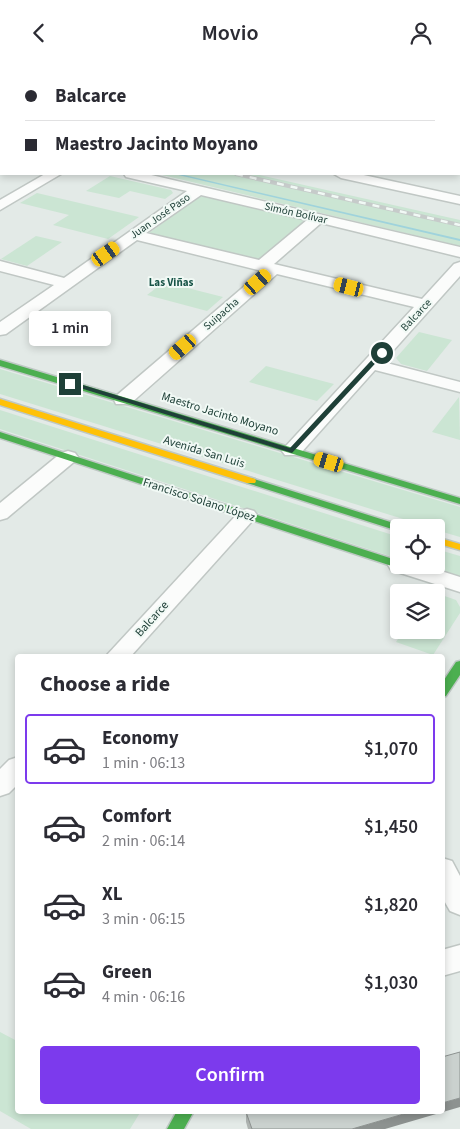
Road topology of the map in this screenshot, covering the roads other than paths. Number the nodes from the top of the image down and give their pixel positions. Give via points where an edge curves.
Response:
1 (52, 175) edge
2 (135, 175) edge
3 (346, 175) edge
4 (404, 175) edge
5 (385, 183) junction
6 (198, 189) junction
7 (460, 200) edge
8 (0, 206) edge
9 (318, 218) junction
10 (134, 235) junction
11 (460, 252) edge
12 (0, 266) edge
13 (268, 267) junction
14 (460, 267) edge
15 (66, 283) junction
16 (425, 305) junction
17 (0, 330) edge
18 (0, 363) edge
19 (371, 364) junction
20 (460, 387) edge
21 (123, 400) junction
22 (0, 402) edge
23 (0, 435) edge
24 (292, 451) junction
25 (68, 457) junction
26 (460, 501) edge
27 (0, 514) edge
28 (247, 515) junction
29 (390, 525) edge
30 (445, 542) edge
31 (460, 547) edge
32 (390, 562) edge
33 (426, 574) edge
34 (460, 585) edge
35 (120, 654) edge
36 (460, 665) edge
37 (445, 688) edge
38 (15, 770) edge
39 (0, 786) edge
40 (445, 875) edge
41 (460, 903) edge
42 (460, 958) edge
43 (445, 962) edge
44 (184, 1114) edge
45 (175, 1129) edge

1 - 8 street
2 - 6 street, Simón Bolívar
3 - 5 street
4 - 5 street
5 - 7 street
6 - 9 street, Simón Bolívar
6 - 10 street, Juan José Paso
9 - 11 street, Simón Bolívar
9 - 13 street, Suipacha
10 - 13 street
10 - 15 street, Juan José Paso
12 - 15 street
13 - 16 street
13 - 21 street, Suipacha
14 - 16 street, Balcarce
15 - 17 street, Juan José Paso
16 - 19 street, Balcarce
18 - 21 street, Maestro Jacinto Moyano
19 - 20 street
19 - 24 street, Balcarce
21 - 24 street, Maestro Jacinto Moyano
22 - 29 street, Avenida San Luis
23 - 25 street, Francisco Solano López
24 - 26 street, Maestro Jacinto Moyano
25 - 27 street
25 - 28 street, Francisco Solano López
28 - 32 street, Francisco Solano López
28 - 35 street, Balcarce
30 - 31 street
33 - 34 street, Francisco Solano López
36 - 37 street
38 - 39 street
40 - 41 street
42 - 43 street
44 - 45 street

